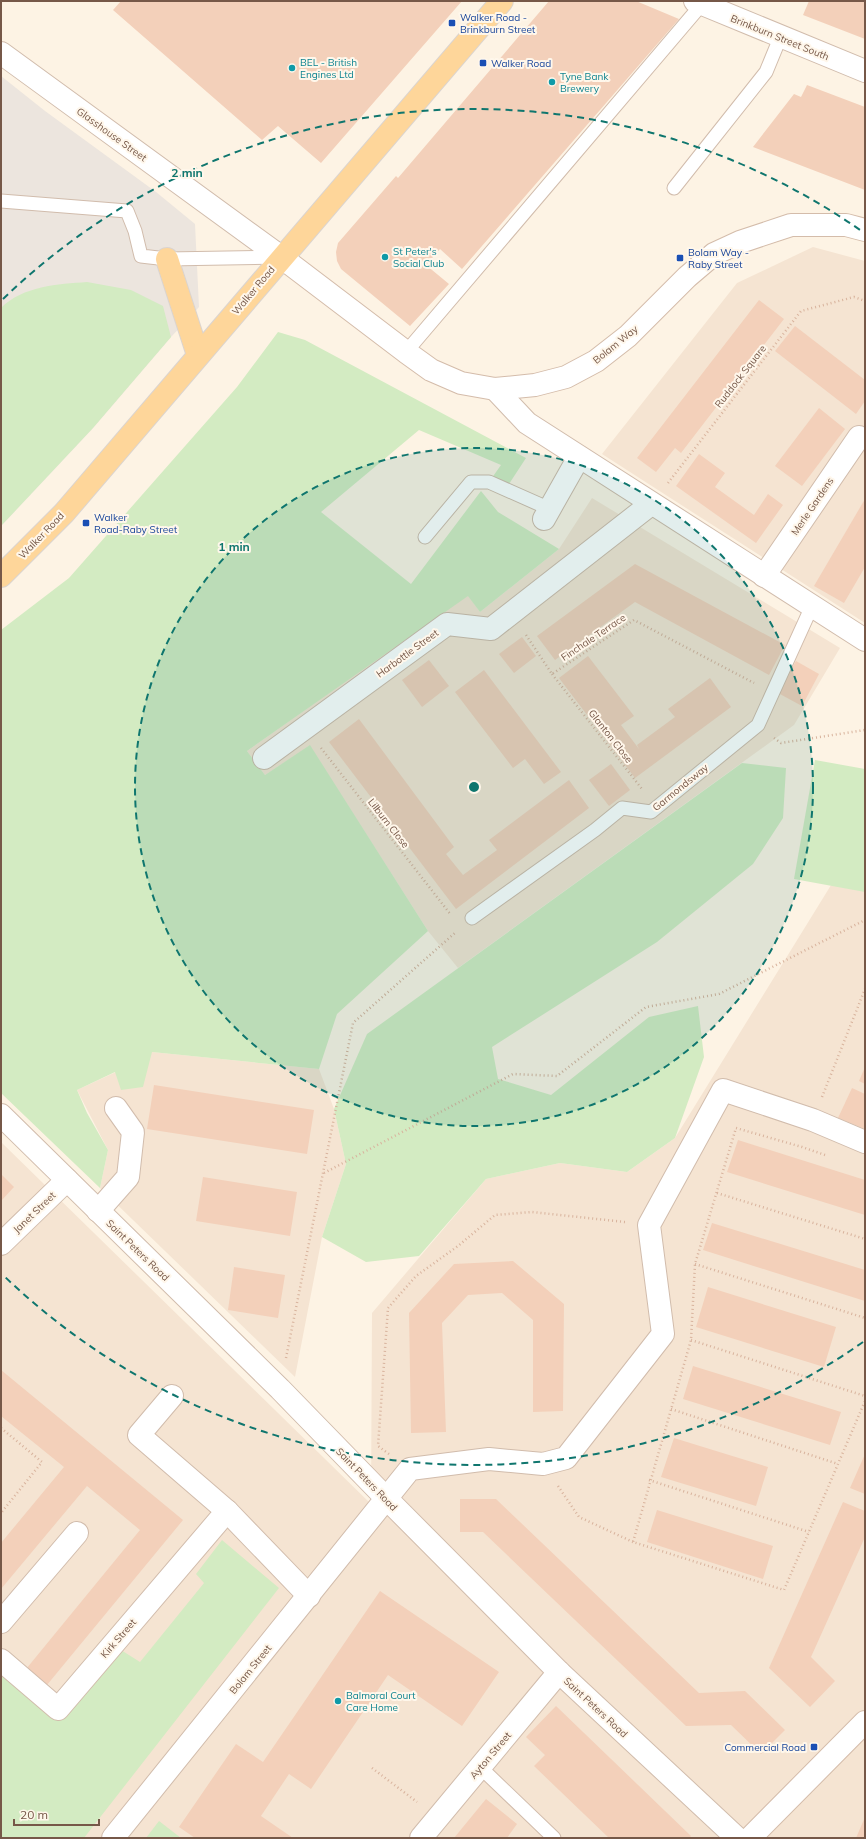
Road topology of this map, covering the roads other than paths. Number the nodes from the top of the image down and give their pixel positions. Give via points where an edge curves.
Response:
1 (502, 1) edge
2 (699, 3) edge
3 (780, 38) junction
4 (1, 53) edge
5 (865, 71) edge
6 (674, 188) dead end
7 (1, 201) edge
8 (865, 230) edge
9 (282, 257) junction
10 (167, 259) junction
11 (406, 352) junction
12 (198, 355) junction
13 (495, 389) junction
14 (859, 437) dead end
15 (579, 457) junction
16 (651, 504) junction
17 (547, 514) joint
18 (425, 537) dead end
19 (1, 576) edge
20 (764, 576) junction
21 (812, 606) junction
22 (865, 640) edge
23 (264, 758) dead end
24 (472, 918) road end
25 (116, 1108) dead end
26 (1, 1115) edge
27 (865, 1142) edge
28 (67, 1180) junction
29 (98, 1211) junction
30 (1, 1244) edge
31 (172, 1396) dead end
32 (386, 1498) junction
33 (227, 1511) junction
34 (77, 1533) dead end
35 (309, 1596) junction
36 (1, 1622) edge
37 (1, 1660) edge
38 (559, 1672) junction
39 (865, 1722) edge
40 (480, 1767) junction
41 (113, 1838) edge
42 (421, 1838) edge
43 (554, 1838) edge
44 (737, 1838) edge
45 (750, 1838) edge

1 - 9 main road, Walker Road
2 - 3 street, Brinkburn Street South
2 - 11 lane
3 - 5 street, Brinkburn Street South
3 - 6 lane via 766,72
4 - 9 street, Glasshouse Street
7 - 10 lane via 127,211 141,256
8 - 13 street, Bolam Way via 846,225 791,225 740,242 714,254 628,336 596,361 566,377 535,385
9 - 10 lane
9 - 11 street, Bolam Way
9 - 12 main road, Walker Road
10 - 12 main road
11 - 13 street, Bolam Way via 432,370 461,383
12 - 19 main road, Walker Road via 64,513
13 - 15 street via 527,423
14 - 20 street, Merle Gardens
15 - 16 street
15 - 17 street
16 - 20 street
16 - 23 street, Harbottle Street via 491,629 447,624
17 - 18 lane via 489,482 471,482
20 - 21 street
21 - 22 street
21 - 24 lane, Garmondsway via 758,725 651,812 622,808
25 - 29 street via 133,1132 128,1177
26 - 28 street, Saint Peters Road
27 - 32 street, Bolam Street via 813,1120 723,1090 649,1225 663,1334 566,1458 543,1464 489,1459 410,1469
28 - 29 street, Saint Peters Road
28 - 30 street, Janet Street
29 - 32 street, Saint Peters Road via 280,1389
31 - 33 street via 139,1435
32 - 35 street, Bolam Street
32 - 38 street, Saint Peters Road
33 - 35 street
33 - 37 street, Kirk Street via 58,1709
34 - 36 street
35 - 41 street, Bolam Street
38 - 40 street, Ayton Street
38 - 44 street, Saint Peters Road
39 - 45 street
40 - 42 street, Ayton Street
40 - 43 lane

